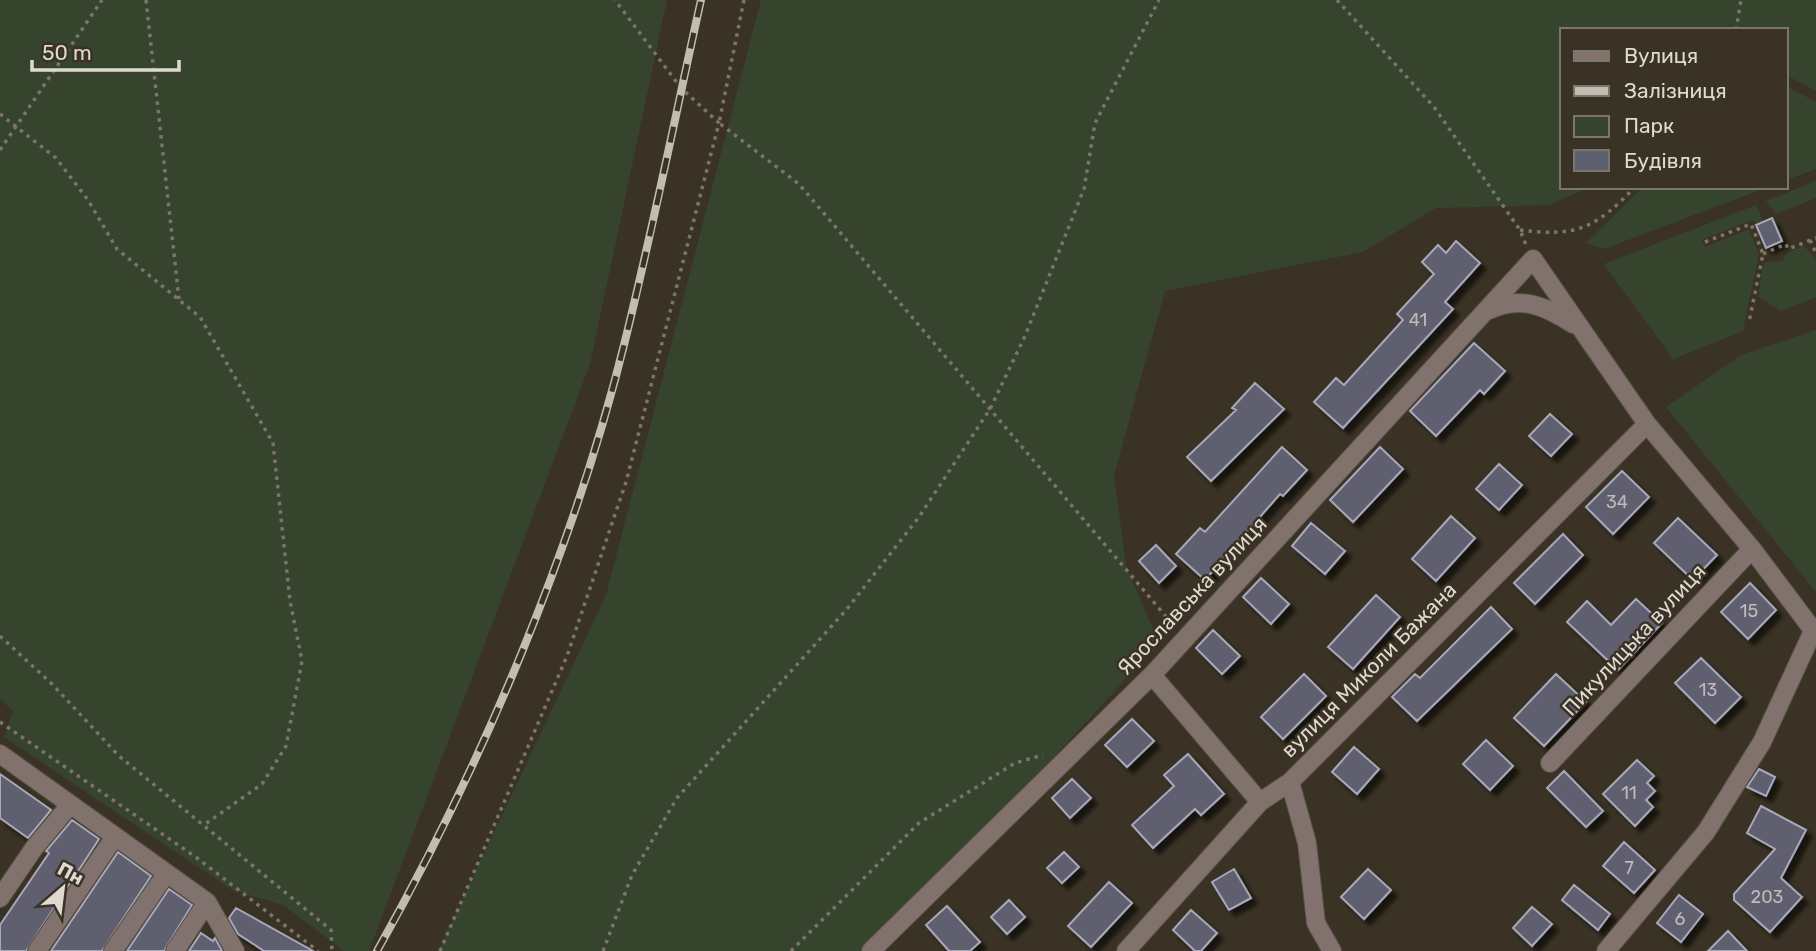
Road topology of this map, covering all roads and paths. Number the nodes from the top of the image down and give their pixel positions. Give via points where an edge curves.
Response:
1 (103, 0) edge
2 (146, 0) edge
3 (615, 0) edge
4 (744, 0) edge
5 (1159, 0) edge
6 (1336, 0) edge
7 (1741, 0) edge
8 (1736, 28) edge
9 (0, 114) edge
10 (719, 123) junction
11 (17, 126) junction
12 (0, 150) edge
13 (1633, 189) edge
14 (1520, 230) junction
15 (1816, 238) edge
16 (1810, 240) junction
17 (1705, 242) dead end
18 (1816, 253) edge
19 (1763, 254) junction
20 (1533, 260) junction
21 (179, 299) junction
22 (1483, 313) junction
23 (1749, 322) dead end
24 (1580, 329) junction
25 (990, 410) junction
26 (1647, 424) junction
27 (1752, 549) junction
28 (1814, 632) edge
29 (0, 636) edge
30 (1185, 639) junction
31 (1152, 675) junction
32 (0, 722) edge
33 (1082, 744) junction
34 (0, 754) edge
35 (1550, 763) dead end
36 (1290, 782) junction
37 (1260, 802) junction
38 (70, 805) junction
39 (204, 825) junction
40 (114, 838) junction
41 (166, 874) junction
42 (0, 898) edge
43 (207, 902) junction
44 (37, 951) edge
45 (113, 951) edge
46 (175, 951) edge
47 (235, 951) edge
48 (318, 951) edge
49 (332, 951) edge
50 (440, 951) edge
51 (603, 951) edge
52 (791, 951) edge
53 (871, 951) edge
54 (1126, 951) edge
55 (1332, 951) edge
56 (1606, 951) edge

1 - 11 path
2 - 21 path
3 - 10 path via 681,88
4 - 10 path
5 - 25 path via 1095,123 1084,189
6 - 14 path via 1434,107
7 - 8 path
9 - 11 path
10 - 25 path via 799,184
10 - 50 path via 626,482 567,656
11 - 12 path
11 - 21 path via 56,158 117,249
13 - 14 path via 1597,220 1573,232
14 - 20 path
15 - 16 path
16 - 18 path
16 - 19 path
17 - 19 path via 1751,224
19 - 23 path
20 - 22 street, Ярославська вулиця
20 - 24 street
21 - 39 path via 200,317 273,443 290,601 302,661 286,746 262,784
22 - 24 street via 1505,303 1532,303 1549,308
22 - 30 street, Ярославська вулиця
24 - 26 street
25 - 30 path
25 - 51 path via 919,517 846,609 677,798 632,875
26 - 27 street
26 - 36 street, вулиця Миколи Бажана
27 - 28 street
27 - 35 street, Пикулицька вулиця
28 - 56 street via 1762,742 1706,832
29 - 39 path via 119,756
30 - 31 street, Ярославська вулиця
31 - 33 street, Ярославська вулиця
31 - 37 street
32 - 48 path via 197,858
33 - 52 path via 1015,763 919,823
33 - 53 street, Ярославська вулиця
34 - 38 street
36 - 37 street, вулиця Миколи Бажана
36 - 55 street via 1307,843 1316,923
37 - 54 street, вулиця Миколи Бажана
38 - 40 street
38 - 42 street
39 - 49 path via 331,930
40 - 41 street
40 - 44 street
41 - 43 street
41 - 45 street
43 - 46 street
43 - 47 street

